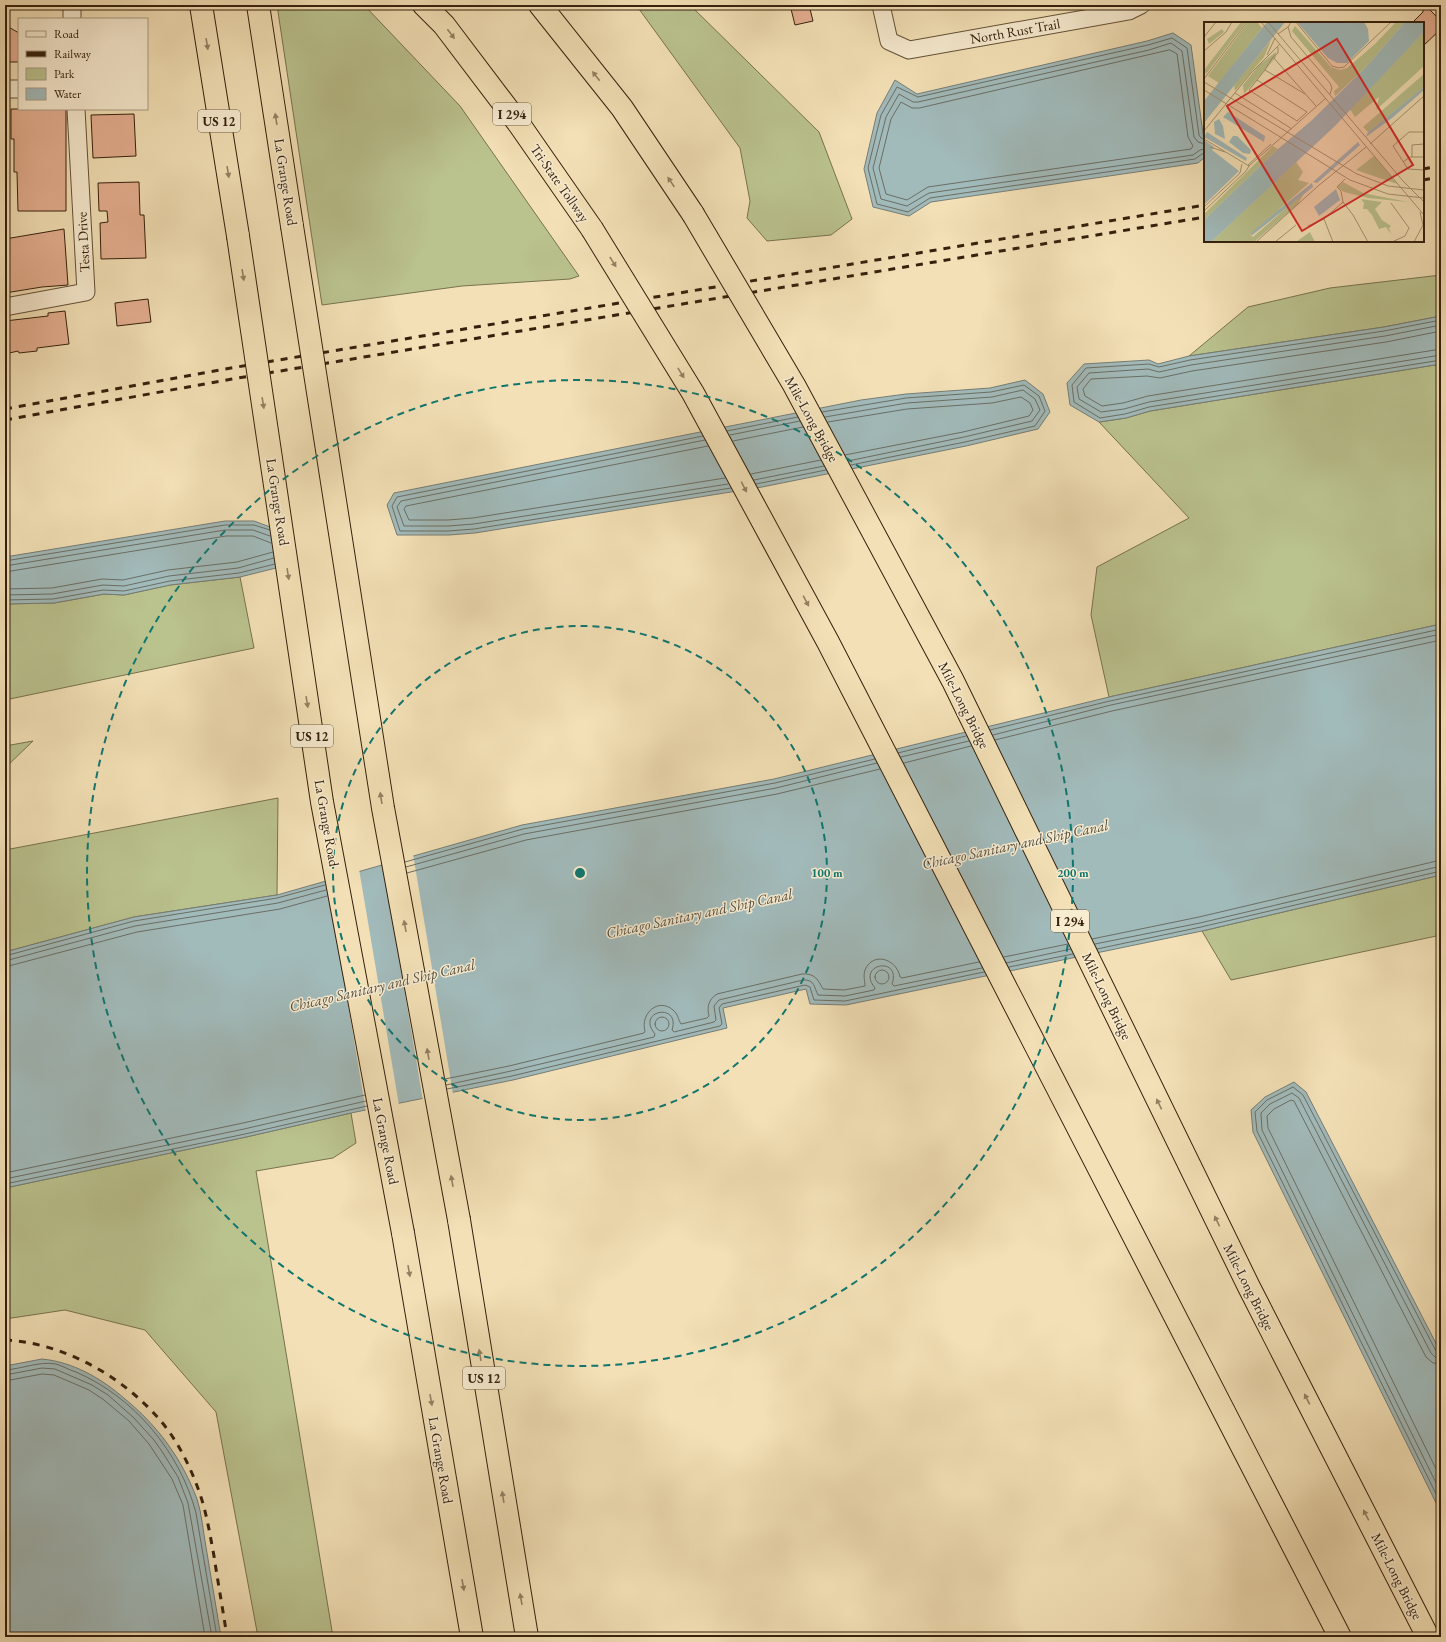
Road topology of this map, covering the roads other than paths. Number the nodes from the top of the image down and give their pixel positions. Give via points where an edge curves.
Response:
1 (72, 5) edge
2 (201, 5) edge
3 (258, 5) edge
4 (424, 5) edge
5 (540, 5) edge
6 (882, 5) edge
7 (1141, 5) edge
8 (72, 18) edge
9 (5, 89) edge
10 (18, 89) edge
11 (76, 110) edge
12 (5, 307) edge
13 (472, 1637) edge
14 (527, 1637) edge
15 (1340, 1637) edge
16 (1428, 1637) edge

1 - 8 street
2 -> 13 highway, La Grange Road / US 12, bridge via 322,802 403,1233
14 -> 3 highway, La Grange Road / US 12, bridge via 459,1220 383,808
4 -> 15 highway, Tri-State Tollway / I 294, bridge via 444,25 520,124 592,229 693,393 828,642
16 -> 5 highway, Mile-Long Bridge / I 294, bridge via 1249,1287 953,681 794,385 693,214 622,108
6 - 7 street, North Rust Trail via 889,41 909,50 1129,11
9 - 10 street
11 - 12 street, Testa Drive via 86,292

